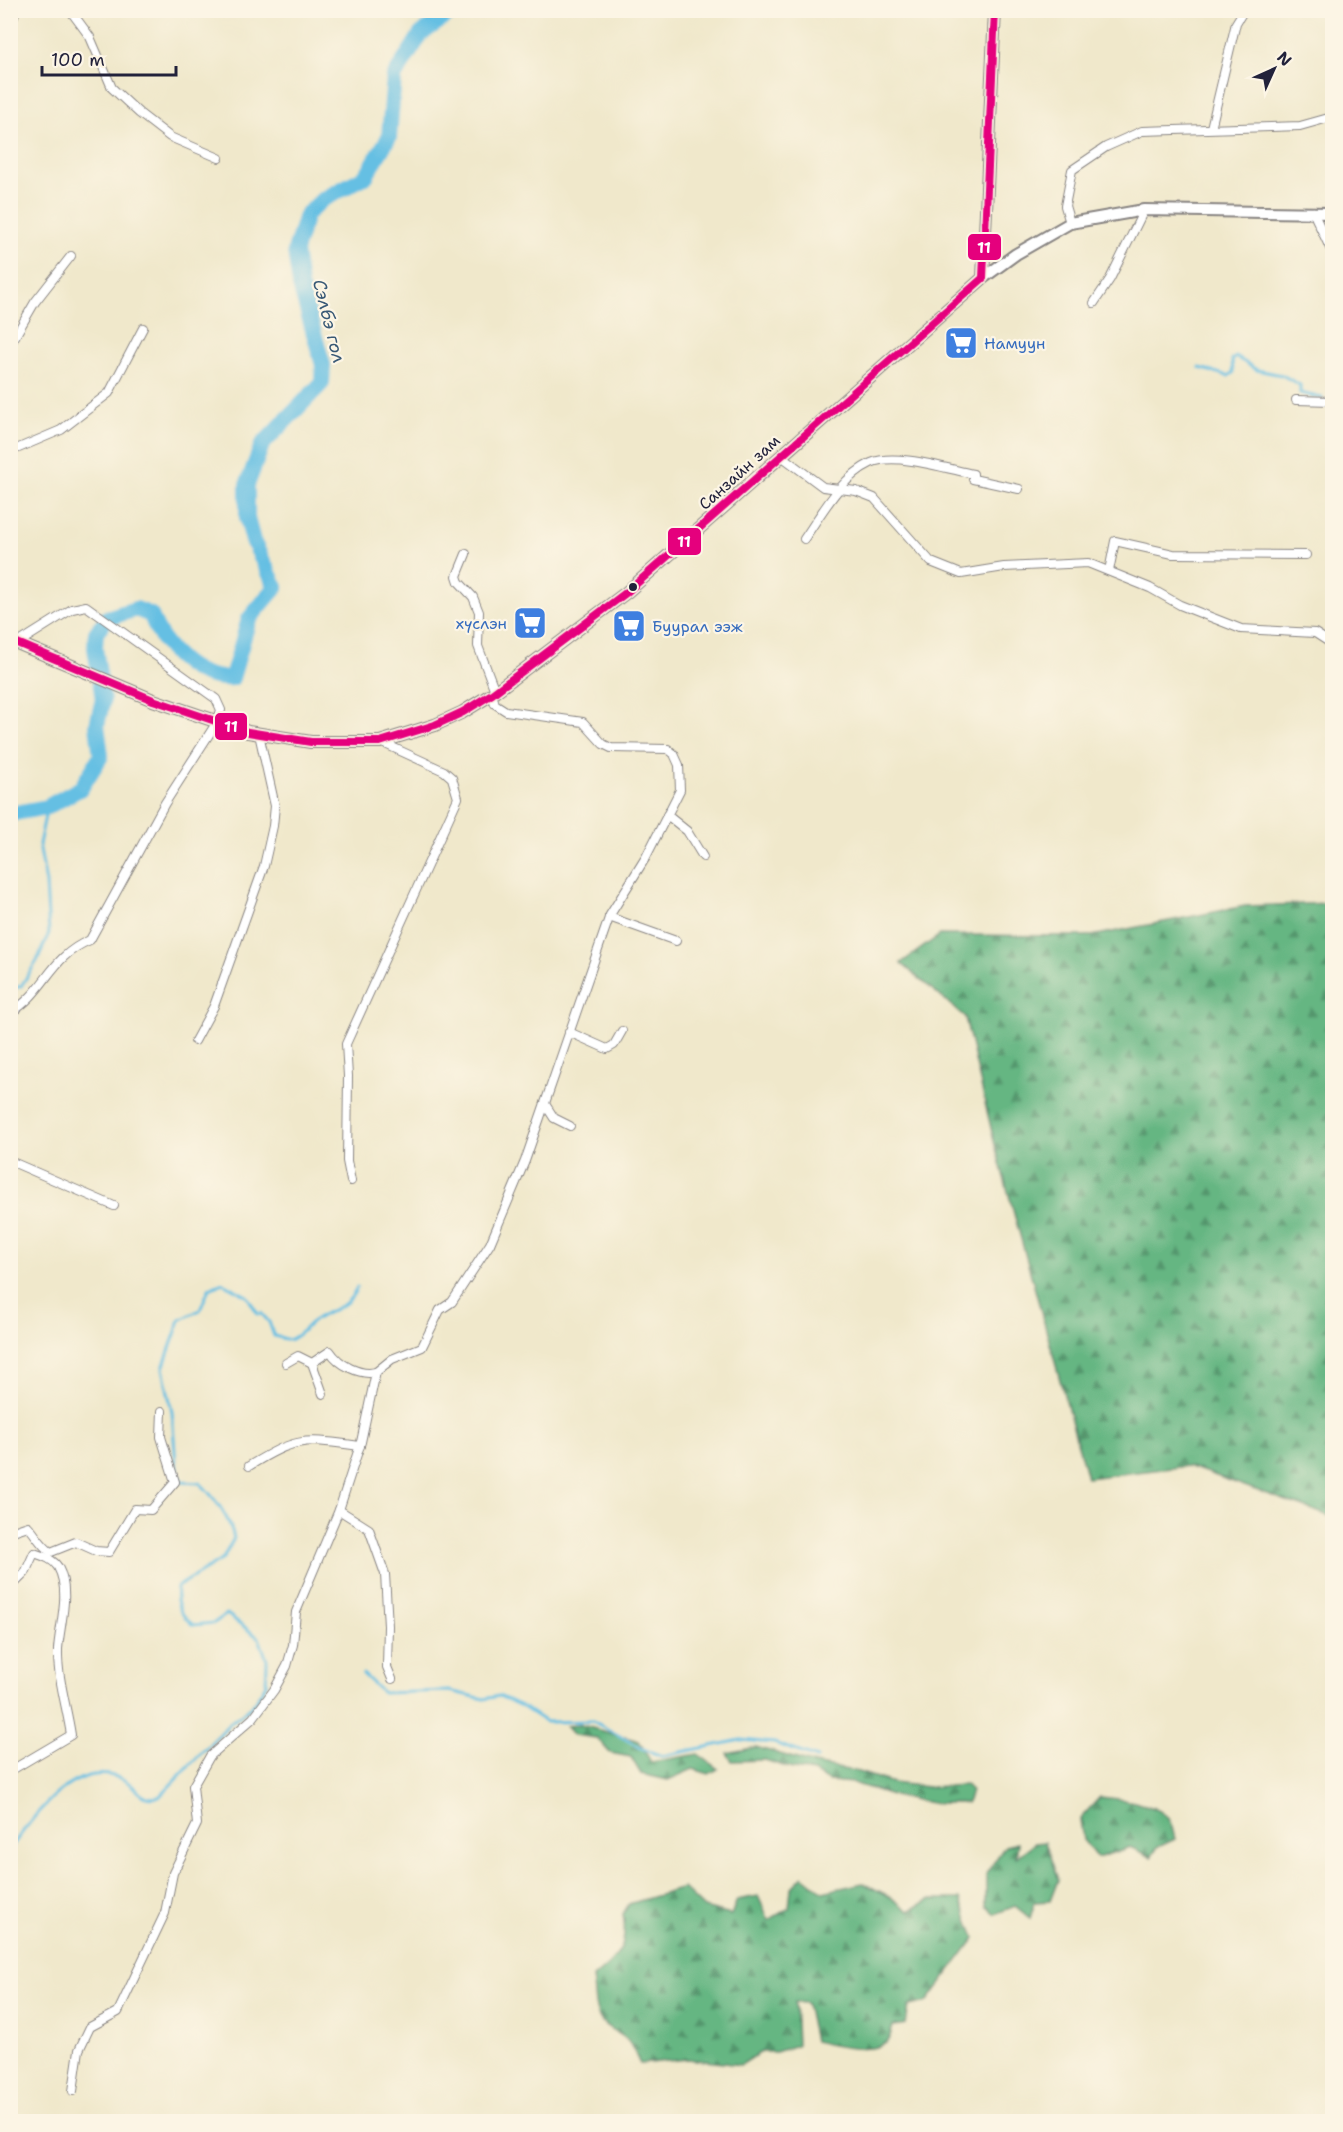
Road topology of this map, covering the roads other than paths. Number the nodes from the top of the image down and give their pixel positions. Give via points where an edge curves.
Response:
1 (16, 10) edge
2 (70, 10) edge
3 (995, 10) edge
4 (1244, 10) edge
5 (10, 26) edge
6 (1332, 117) edge
7 (1211, 128) junction
8 (219, 158) dead end
9 (1144, 210) junction
10 (1312, 212) junction
11 (1332, 213) edge
12 (1070, 223) junction
13 (1332, 252) edge
14 (71, 256) dead end
15 (983, 278) junction
16 (1094, 303) dead end
17 (143, 328) dead end
18 (10, 345) edge
19 (1296, 400) dead end
20 (1332, 401) edge
21 (10, 448) edge
22 (780, 455) junction
23 (1019, 489) dead end
24 (837, 490) junction
25 (804, 539) dead end
26 (466, 554) dead end
27 (1306, 555) dead end
28 (1109, 571) junction
29 (14, 641) edge
30 (1332, 644) edge
31 (494, 692) junction
32 (217, 722) junction
33 (259, 734) junction
34 (380, 742) junction
35 (667, 815) junction
36 (703, 857) dead end
37 (609, 917) junction
38 (676, 941) dead end
39 (10, 1013) edge
40 (622, 1031) dead end
41 (569, 1032) junction
42 (195, 1041) dead end
43 (545, 1104) junction
44 (570, 1126) dead end
45 (10, 1161) edge
46 (351, 1181) dead end
47 (114, 1206) dead end
48 (286, 1363) dead end
49 (312, 1363) junction
50 (376, 1372) junction
51 (323, 1394) dead end
52 (162, 1411) dead end
53 (360, 1446) junction
54 (249, 1466) dead end
55 (339, 1510) junction
56 (10, 1532) edge
57 (10, 1588) edge
58 (392, 1679) dead end
59 (10, 1772) edge
60 (73, 2091) dead end

1 - 5 street
2 - 8 street via 90,37 112,88 170,137
3 - 15 main road
4 - 7 street via 1236,23
6 - 7 street via 1300,126
7 - 12 street via 1142,130 1106,147 1072,170 1065,206
9 - 10 main road, Санзайн зам
9 - 12 main road, Санзайн зам
9 - 16 street
10 - 11 main road, Санзайн зам
10 - 13 street
12 - 15 main road, Санзайн зам
14 - 18 street via 35,302
15 - 22 main road, Санзайн зам
17 - 21 street via 109,393 100,402 60,430 14,450
19 - 20 street
22 - 24 street via 823,487
22 - 31 main road, Санзайн зам via 627,592
23 - 24 street via 973,479 973,474 899,459 872,462
24 - 25 street
24 - 28 street via 856,491 874,498 931,562 961,574 1004,567 1088,563
26 - 31 street via 459,582 473,597 479,612 478,646
27 - 28 street via 1173,554 1115,541
28 - 30 street via 1180,606 1241,629 1315,633
29 - 32 main road, Санзайн зам via 153,700
29 - 32 street via 72,609 86,606 216,699 221,710
31 - 34 main road, Санзайн зам via 435,725
31 - 35 street via 495,704 506,711 583,722 611,748 668,749 678,765 680,790
32 - 33 main road, Санзайн зам
32 - 39 street via 165,802 90,940 72,947 28,1000
33 - 34 main road, Санзайн зам via 312,742
33 - 42 street via 275,806 273,826 264,866 214,1006
34 - 46 street via 444,771 452,778 458,798 346,1044 347,1161
35 - 36 street via 687,831
35 - 37 street
37 - 38 street
37 - 41 street
40 - 41 street via 607,1049
41 - 43 street
43 - 44 street via 554,1118
43 - 50 street via 490,1244 452,1302 440,1310 422,1347 392,1359
45 - 47 street
48 - 49 street via 298,1356
49 - 50 street via 330,1351 338,1362 368,1374
49 - 51 street
50 - 53 street
52 - 56 street via 161,1437 175,1482 151,1510 135,1509 109,1552 76,1542 51,1552 43,1548 28,1526
53 - 54 street via 312,1440 293,1442
53 - 55 street
55 - 58 street via 369,1529 385,1574 387,1667
55 - 60 street via 296,1612 287,1665 253,1718 210,1756 194,1786 197,1824 172,1873 165,1913 118,2012 90,2027 79,2050
57 - 59 street via 25,1573 34,1553 58,1566 64,1620 58,1649 72,1735

